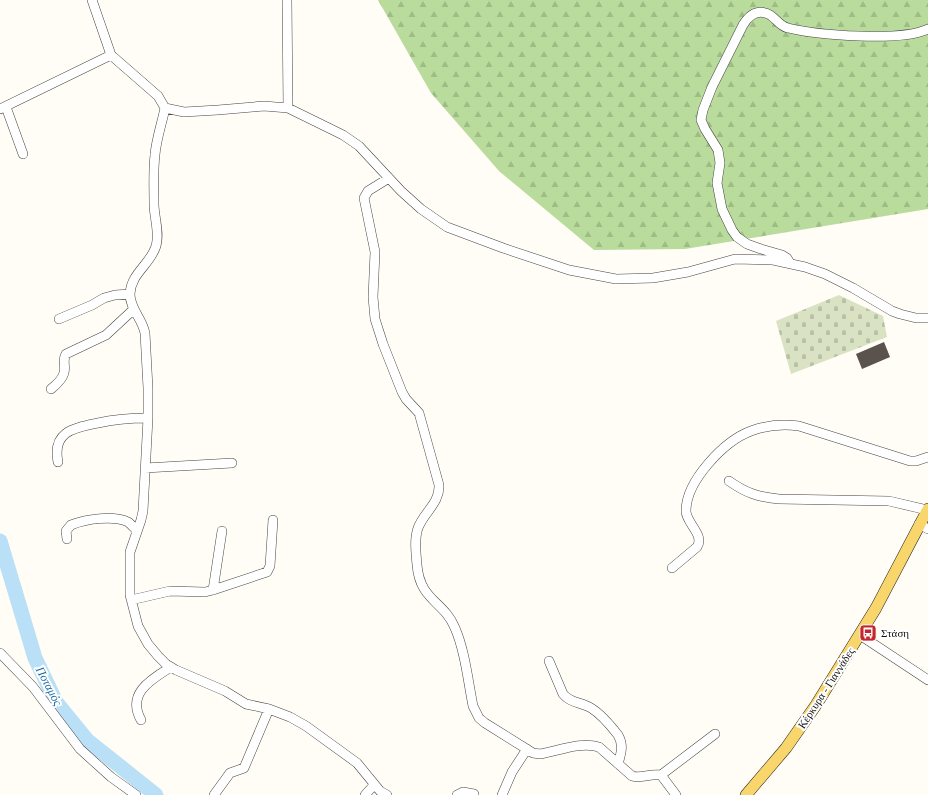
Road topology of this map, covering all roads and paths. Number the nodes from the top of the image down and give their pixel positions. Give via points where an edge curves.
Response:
1 (92, 0) edge
2 (287, 0) edge
3 (928, 29) edge
4 (111, 55) junction
5 (3, 108) edge
6 (165, 108) junction
7 (288, 108) junction
8 (22, 154) dead end
9 (389, 178) junction
10 (790, 263) junction
11 (130, 294) junction
12 (134, 310) junction
13 (928, 318) edge
14 (59, 319) dead end
15 (51, 389) dead end
16 (148, 418) junction
17 (928, 457) edge
18 (58, 462) dead end
19 (232, 464) dead end
20 (145, 468) junction
21 (729, 481) dead end
22 (928, 509) edge
23 (273, 520) dead end
24 (924, 527) edge
25 (137, 531) junction
26 (222, 531) dead end
27 (67, 539) dead end
28 (672, 568) dead end
29 (213, 590) junction
30 (131, 600) junction
31 (860, 635) junction
32 (0, 653) edge
33 (549, 661) dead end
34 (171, 667) junction
35 (928, 680) edge
36 (269, 709) junction
37 (141, 720) dead end
38 (715, 734) dead end
39 (527, 749) junction
40 (618, 764) junction
41 (661, 775) junction
42 (374, 785) junction
43 (474, 794) dead end
44 (136, 795) edge
45 (214, 795) edge
46 (365, 795) edge
47 (387, 795) edge
48 (456, 795) edge
49 (502, 795) edge
50 (676, 795) edge
51 (746, 795) edge

1 - 4 street
2 - 7 street
3 - 10 street via 905,35 851,36 786,28 764,12 755,13 743,25 712,87 701,120 718,150 719,196 732,230 747,244 782,255
4 - 5 street
4 - 6 street via 158,96
5 - 8 street
6 - 7 street via 184,112 264,106
6 - 11 street via 155,155 156,246 133,279
7 - 9 street via 343,134 360,146
9 - 10 street via 420,209 447,227 569,270 616,279 653,278 688,272 735,259
9 - 39 street via 368,191 364,198 375,252 375,319 402,392 419,413 439,485 436,499 418,528 418,578 426,593 448,615 456,628 476,713 485,723
10 - 13 street via 825,274 892,311 907,316
11 - 12 street
11 - 14 street via 104,298
12 - 15 street via 106,335 66,354 63,358 63,376
12 - 16 street via 145,332
16 - 18 street via 123,418 74,428 58,443
16 - 20 street
17 - 28 street via 910,461 799,426 770,426 750,431 711,459 692,485 686,501 686,514 699,542 697,547
19 - 20 street
20 - 25 street via 143,511
21 - 22 street via 748,493 761,497 889,501
22 - 24 main road, Κέρκυρα - Γιαννάδες
23 - 29 street via 268,570
24 - 31 main road, Κέρκυρα - Γιαννάδες
25 - 27 street via 126,522 100,518 71,525 66,531
25 - 30 street via 130,552
26 - 29 street
29 - 30 street via 170,592
30 - 34 street via 138,626 148,644
31 - 35 street
31 - 51 main road, Κέρκυρα - Γιαννάδες via 801,728
32 - 44 street via 33,687 80,749
33 - 40 street via 566,698 593,709 618,735 622,746
34 - 36 street via 225,691 246,704
34 - 37 street via 150,680 139,693 136,703
36 - 42 street via 306,726 357,763
36 - 45 street via 244,768 230,773
38 - 41 street
39 - 40 street via 540,754 593,745 600,747
39 - 49 street via 512,772
40 - 41 street via 636,778
41 - 50 street
42 - 46 street
42 - 47 street
43 - 48 street via 463,792

